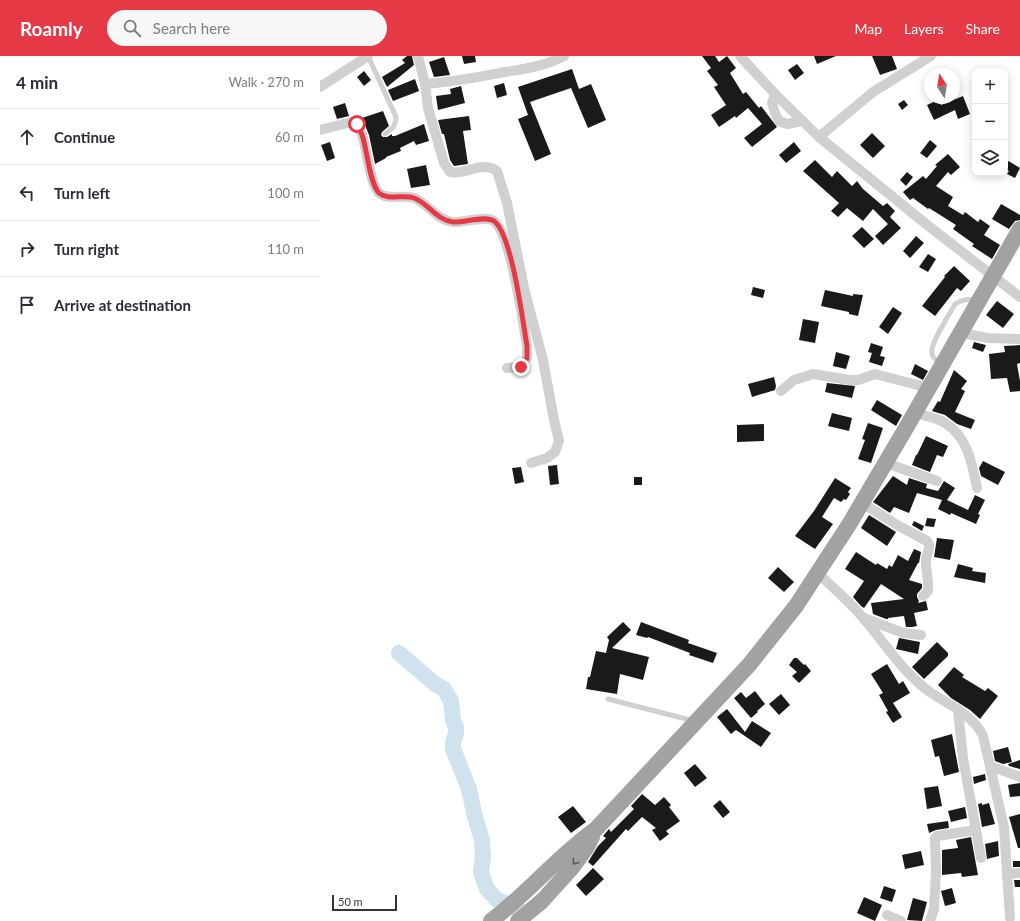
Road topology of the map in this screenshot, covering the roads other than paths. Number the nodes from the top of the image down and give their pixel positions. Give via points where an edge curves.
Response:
1 (368, 56) edge
2 (418, 56) edge
3 (564, 56) edge
4 (740, 56) edge
5 (930, 56) edge
6 (425, 84) junction
7 (320, 87) edge
8 (775, 94) junction
9 (803, 121) junction
10 (320, 130) edge
11 (386, 134) dead end
12 (819, 137) junction
13 (1020, 229) edge
14 (993, 277) junction
15 (1020, 297) edge
16 (980, 300) junction
17 (961, 333) junction
18 (1020, 339) edge
19 (942, 365) junction
20 (507, 368) dead end
21 (929, 388) junction
22 (781, 391) dead end
23 (915, 413) junction
24 (531, 463) dead end
25 (886, 463) junction
26 (938, 481) dead end
27 (977, 488) dead end
28 (862, 503) junction
29 (818, 573) junction
30 (923, 596) dead end
31 (864, 618) junction
32 (921, 635) dead end
33 (608, 699) dead end
34 (958, 710) junction
35 (697, 721) junction
36 (990, 766) junction
37 (1020, 777) edge
38 (596, 829) junction
39 (976, 830) junction
40 (981, 858) dead end
41 (1020, 873) edge
42 (1007, 874) junction
43 (887, 915) dead end
44 (522, 917) edge
45 (1010, 918) dead end
46 (492, 920) edge
47 (901, 921) edge
48 (930, 921) edge

1 - 7 street
1 - 11 lane via 396,117 396,123
2 - 6 street
3 - 6 street via 551,63 526,69
4 - 8 street
5 - 12 street via 873,92
6 - 24 street via 428,108 444,163 450,172 455,174 479,167 492,168 497,171 505,196 559,441 555,452 547,458
8 - 9 street
8 - 9 street via 772,103 779,120 787,124
9 - 12 street
10 - 20 street via 352,122 357,124 372,176 382,194 416,199 451,222 467,222 482,218 494,221 498,226 506,241 527,346 527,358 521,367
12 - 14 street
13 - 14 highway
14 - 15 street
14 - 16 highway
16 - 17 highway
16 - 19 lane via 961,300 955,304 932,345 933,358
17 - 18 street via 988,338
17 - 19 highway
19 - 21 highway
21 - 22 street via 875,374 854,380 813,374 794,380
21 - 23 highway
23 - 25 highway
23 - 27 street via 944,422 963,441 969,454
25 - 26 street
25 - 28 highway
28 - 29 highway
28 - 30 street via 930,544 926,561 928,591
29 - 31 street
29 - 35 highway via 796,606 749,665
31 - 32 street via 903,633
31 - 34 street via 912,676
33 - 35 lane
34 - 36 street via 979,726 984,736
34 - 39 street via 963,758
35 - 38 highway
36 - 37 street
36 - 42 street via 1004,827
38 -> 44 highway via 571,869 542,901
38 - 46 highway via 518,900
39 - 40 street
39 - 48 street via 935,838 934,909
41 - 42 street
42 - 45 street
43 - 47 street

